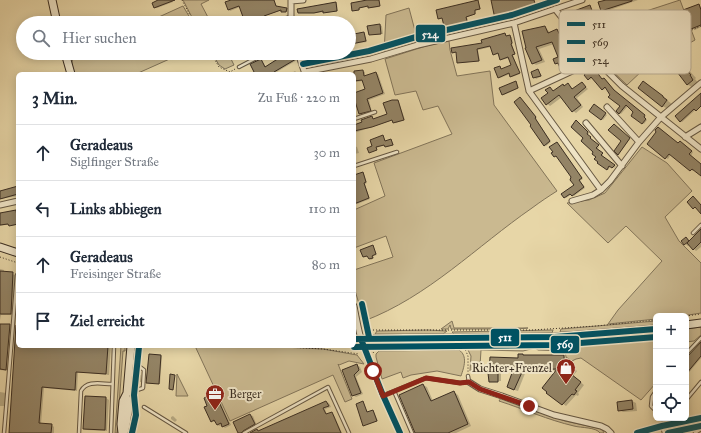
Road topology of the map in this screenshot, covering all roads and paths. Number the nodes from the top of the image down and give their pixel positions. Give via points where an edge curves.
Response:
1 (52, 0) edge
2 (182, 0) edge
3 (304, 0) edge
4 (582, 0) edge
5 (291, 1) edge
6 (555, 9) junction
7 (559, 14) edge
8 (55, 16) edge
9 (190, 16) edge
10 (291, 16) edge
11 (514, 23) junction
12 (698, 26) dead end
13 (701, 26) edge
14 (691, 30) edge
15 (67, 60) edge
16 (215, 60) edge
17 (252, 60) edge
18 (300, 60) edge
19 (239, 67) joint
20 (70, 72) edge
21 (230, 72) edge
22 (230, 72) edge
23 (305, 72) edge
24 (310, 72) edge
25 (566, 74) edge
26 (610, 74) edge
27 (701, 83) edge
28 (529, 91) junction
29 (607, 107) dead end
30 (375, 112) dead end
31 (356, 117) edge
32 (661, 117) junction
33 (586, 123) dead end
34 (701, 127) edge
35 (685, 137) junction
36 (639, 142) junction
37 (701, 149) edge
38 (397, 152) dead end
39 (356, 165) edge
40 (622, 166) junction
41 (601, 190) junction
42 (16, 201) edge
43 (572, 201) dead end
44 (0, 204) edge
45 (701, 225) edge
46 (693, 233) dead end
47 (0, 247) edge
48 (16, 252) edge
49 (0, 257) edge
50 (16, 262) edge
51 (16, 287) edge
52 (701, 314) edge
53 (689, 316) edge
54 (653, 320) edge
55 (356, 322) edge
56 (701, 323) edge
57 (689, 325) edge
58 (366, 326) dead end
59 (653, 328) edge
60 (701, 338) edge
61 (358, 339) edge
62 (114, 348) edge
63 (130, 348) edge
64 (305, 348) edge
65 (689, 351) edge
66 (373, 353) dead end
67 (359, 354) dead end
68 (130, 360) junction
69 (468, 379) junction
70 (701, 382) edge
71 (112, 384) junction
72 (394, 391) junction
73 (126, 395) junction
74 (383, 396) junction
75 (653, 396) edge
76 (689, 396) edge
77 (144, 407) dead end
78 (653, 408) edge
79 (701, 418) edge
80 (689, 419) edge
81 (663, 421) edge
82 (677, 421) edge
83 (674, 423) junction
84 (664, 425) junction
85 (701, 430) edge
86 (4, 433) edge
87 (79, 433) edge
88 (111, 433) edge
89 (123, 433) edge
90 (186, 433) edge
91 (244, 433) edge
92 (350, 433) edge
93 (400, 433) edge
94 (412, 433) edge
95 (611, 433) edge
96 (636, 433) edge
97 (664, 433) edge
98 (682, 433) edge
99 (695, 433) edge

1 - 8 main road
2 - 9 path
3 - 5 street
4 - 6 street
5 - 10 street
6 - 7 street
6 - 11 street
11 - 24 street
11 - 28 street
12 - 13 path
13 - 14 path
15 - 20 main road
16 - 22 path via 219,67
17 - 19 lane
18 - 23 street
19 - 21 path
25 - 28 street
26 - 32 street
27 - 32 street
28 - 41 street
29 - 36 street
30 - 31 lane
32 - 35 street
32 - 36 street
33 - 40 street
34 - 35 street
35 - 37 street
36 - 40 street
38 - 39 lane
40 - 41 street
41 - 43 street
42 - 44 street
45 - 46 lane
47 - 48 main road
49 - 50 path
51 - 86 lane
52 - 53 path
54 - 58 path via 532,330 369,330
55 - 61 street
56 - 57 main road
59 - 61 main road via 555,337
60 - 65 lane
61 - 74 street
62 - 71 lane
63 - 68 main road
64 - 67 path
66 - 69 path via 376,348 460,347 465,349 468,356
68 - 73 main road
68 - 73 lane via 144,370 143,388
69 - 72 lane via 460,383 426,378
69 - 95 street via 480,389 554,415 600,426
70 - 76 lane
71 - 87 lane via 90,384 84,387 81,392
71 - 88 lane
72 - 74 lane
72 - 94 lane
73 - 89 main road via 121,424
74 - 93 street
75 - 78 lane
77 - 90 lane
79 - 80 street
81 - 84 lane
82 - 83 street
83 - 84 street
83 - 98 lane
84 - 96 street
84 - 97 lane
85 - 99 lane
91 - 92 lane via 328,387

